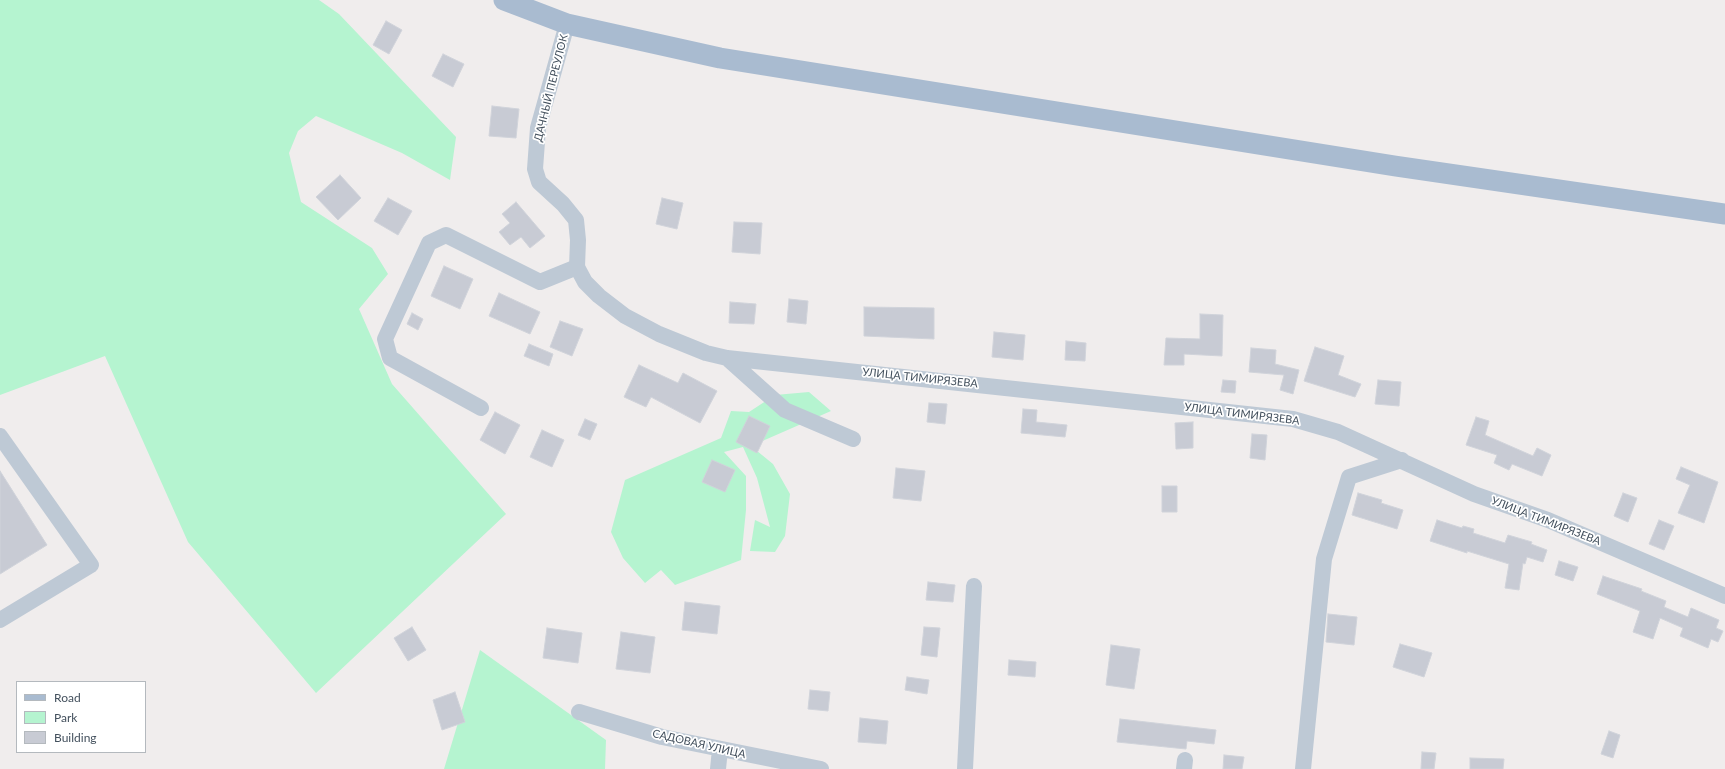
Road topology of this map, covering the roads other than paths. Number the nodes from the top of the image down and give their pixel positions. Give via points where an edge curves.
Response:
1 (504, 0) edge
2 (568, 24) junction
3 (1725, 214) edge
4 (577, 266) junction
5 (728, 358) junction
6 (481, 408) dead end
7 (0, 436) edge
8 (853, 439) dead end
9 (1402, 460) junction
10 (974, 586) dead end
11 (1725, 596) edge
12 (0, 620) edge
13 (579, 712) dead end
14 (720, 749) junction
15 (718, 769) edge
16 (821, 769) edge
17 (965, 769) edge
18 (1303, 769) edge

1 - 2 main road
2 - 3 main road via 744,62 1388,165
2 - 4 street, ДАЧНЫЙ ПЕРЕУЛОК via 538,128 534,168 538,182 563,204 576,220
4 - 5 street via 585,282 625,316 659,334 706,353
4 - 6 street via 540,282 446,235 429,243 385,339 390,358
5 - 8 street via 785,410
5 - 9 street, УЛИЦА ТИМИРЯЗЕВА via 1293,419 1338,432
7 - 12 street via 91,565
9 - 11 street, УЛИЦА ТИМИРЯЗЕВА via 1474,494 1548,520
9 - 18 street via 1349,477 1324,559
10 - 17 street
13 - 14 street, САДОВАЯ УЛИЦА via 662,737
14 - 15 street
14 - 16 street, САДОВАЯ УЛИЦА

